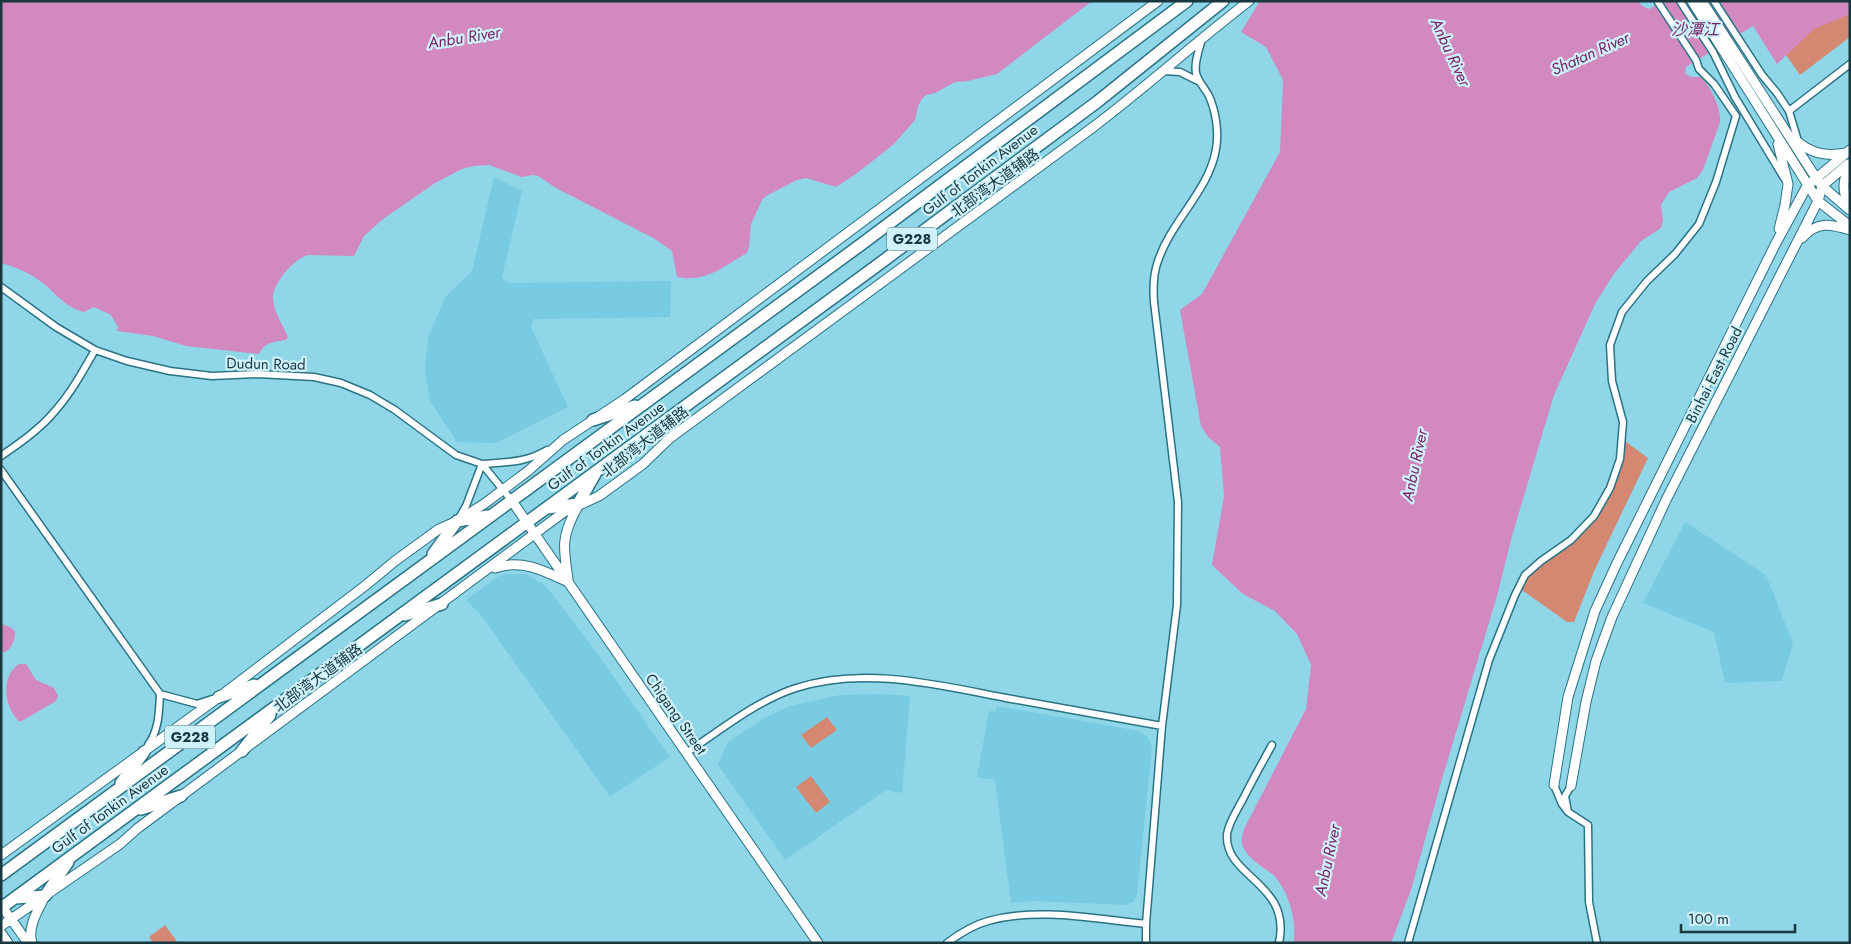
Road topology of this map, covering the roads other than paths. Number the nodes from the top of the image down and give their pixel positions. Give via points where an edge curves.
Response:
1 (1158, 1) edge
2 (1187, 1) edge
3 (1223, 1) edge
4 (1680, 1) edge
5 (1692, 1) edge
6 (1702, 1) edge
7 (1714, 1) edge
8 (1658, 2) edge
9 (1247, 3) edge
10 (1203, 38) junction
11 (1721, 48) junction
12 (1850, 64) edge
13 (1164, 71) junction
14 (1721, 72) junction
15 (1198, 81) junction
16 (1714, 84) junction
17 (1789, 111) junction
18 (1780, 132) junction
19 (1798, 142) junction
20 (1848, 152) edge
21 (1850, 165) edge
22 (1816, 178) junction
23 (1788, 184) junction
24 (1806, 186) junction
25 (1822, 186) junction
26 (1818, 201) junction
27 (1850, 204) edge
28 (1850, 210) edge
29 (1850, 226) edge
30 (1850, 230) edge
31 (1776, 243) junction
32 (1793, 250) junction
33 (1, 287) edge
34 (95, 350) junction
35 (644, 404) junction
36 (593, 420) junction
37 (563, 440) junction
38 (1, 456) edge
39 (482, 464) junction
40 (1, 470) edge
41 (597, 470) junction
42 (504, 490) junction
43 (512, 501) junction
44 (578, 504) junction
45 (546, 508) junction
46 (492, 515) junction
47 (457, 521) junction
48 (527, 522) junction
49 (536, 535) junction
50 (426, 564) junction
51 (488, 570) junction
52 (568, 582) junction
53 (442, 604) junction
54 (396, 618) junction
55 (265, 682) junction
56 (160, 694) junction
57 (219, 697) junction
58 (278, 705) junction
59 (1162, 726) junction
60 (1272, 745) dead end
61 (242, 751) junction
62 (144, 752) junction
63 (686, 753) junction
64 (1554, 785) joint
65 (1571, 786) joint
66 (114, 793) junction
67 (181, 796) junction
68 (1568, 812) junction
69 (130, 813) junction
70 (74, 854) junction
71 (1, 855) edge
72 (1, 876) edge
73 (45, 896) junction
74 (15, 898) junction
75 (2, 907) edge
76 (11, 919) junction
77 (1146, 924) junction
78 (1, 926) edge
79 (1, 933) edge
80 (8, 943) edge
81 (28, 943) edge
82 (32, 943) edge
83 (818, 943) edge
84 (947, 943) edge
85 (1146, 943) edge
86 (1279, 943) edge
87 (1408, 943) edge
88 (1597, 943) edge

1 - 36 main road
2 - 35 highway, Gulf of Tonkin Avenue / G228
3 - 41 highway, Gulf of Tonkin Avenue / G228 via 1097,102
4 - 11 street
5 - 11 main road
6 - 11 main road
7 - 17 street
8 - 16 street via 1699,69
9 - 10 main road, 北部湾大道辅路
10 - 13 main road, 北部湾大道辅路
10 - 15 street via 1195,72
11 - 14 street
11 - 18 main road
12 - 17 street
13 - 15 street via 1180,72
13 - 44 main road, 北部湾大道辅路 via 1092,128 670,438 643,464 598,496
14 - 16 street
14 - 23 street
15 - 59 street via 1215,113 1216,149 1207,175 1158,260 1153,282 1178,502 1177,605
16 - 87 street via 1736,116 1709,199 1699,224 1622,312 1610,345 1612,381 1622,422 1620,459 1610,488 1594,516 1570,540 1525,575 1515,595 1489,660
17 - 19 street
18 - 19 main road
18 - 22 main road
18 - 23 main road
18 - 24 main road
19 - 20 main road via 1821,154
19 - 22 street
20 - 22 main road
21 - 25 main road
21 - 27 main road via 1843,186
22 - 24 main road
22 - 25 main road
23 - 31 main road
24 - 26 main road
24 - 31 main road, Binhai East Road
25 - 26 main road, Binhai East Road
25 - 28 main road
26 - 29 main road
26 - 32 main road, Binhai East Road
30 - 32 main road via 1832,224 1814,228
31 - 64 main road, Binhai East Road via 1642,510 1596,611 1568,697
32 - 65 main road, Binhai East Road via 1666,500 1612,617 1586,702
33 - 34 street, Dudun Road via 56,327
34 - 38 street via 54,412 26,439
34 - 39 street, Dudun Road via 170,371 212,376 287,375 341,383 395,410 456,456
35 - 36 highway
35 - 43 highway, Gulf of Tonkin Avenue / G228
36 - 37 main road
37 - 39 street via 535,457 518,462
37 - 42 main road
39 - 42 street
39 - 47 street
40 - 56 street
41 - 44 highway
41 - 45 highway, Gulf of Tonkin Avenue / G228
42 - 43 street
42 - 47 main road
43 - 46 highway, Gulf of Tonkin Avenue / G228
43 - 48 main road, Chigang Street
44 - 45 highway
44 - 49 main road, 北部湾大道辅路
44 - 52 main road via 566,530 563,548
45 - 48 highway, Gulf of Tonkin Avenue / G228
46 - 47 highway
46 - 50 highway, Gulf of Tonkin Avenue / G228
47 - 50 highway
47 - 57 main road via 439,529 395,561
48 - 49 main road, Chigang Street
48 - 54 highway, Gulf of Tonkin Avenue / G228
49 - 51 main road, 北部湾大道辅路
49 - 52 main road, Chigang Street
50 - 55 highway, Gulf of Tonkin Avenue / G228
51 - 52 main road via 505,564 520,564 542,569
51 - 53 main road, 北部湾大道辅路
52 - 63 main road, Chigang Street
53 - 54 highway
53 - 61 main road, 北部湾大道辅路
54 - 58 highway, Gulf of Tonkin Avenue / G228
55 - 57 highway
55 - 66 highway, Gulf of Tonkin Avenue / G228
56 - 57 street via 197,704
56 - 62 street via 159,718 153,739
57 - 62 main road
58 - 61 highway
58 - 69 highway, Gulf of Tonkin Avenue / G228
59 - 63 street via 911,680 840,678 796,688 771,698
59 - 77 street
60 - 86 street via 1229,826 1228,845 1231,856 1266,890 1276,907 1280,920
61 - 67 main road, 北部湾大道辅路
62 - 66 highway
62 - 71 main road
63 - 83 main road, Chigang Street
64 - 68 street
65 - 68 street via 1566,796
66 - 72 highway, Gulf of Tonkin Avenue / G228
67 - 69 highway
67 - 73 main road, 北部湾大道辅路 via 120,844
68 - 88 street via 1588,825 1589,902
69 - 70 highway, Gulf of Tonkin Avenue / G228
70 - 73 highway
70 - 74 highway, Gulf of Tonkin Avenue / G228
73 - 74 highway
73 - 76 main road, 北部湾大道辅路
73 - 82 main road via 34,919
74 - 75 highway, Gulf of Tonkin Avenue / G228
75 - 76 main road
76 - 78 main road, 北部湾大道辅路
76 - 81 main road
77 - 84 street via 1046,914 1017,916 987,921
77 - 85 street
79 - 80 main road

